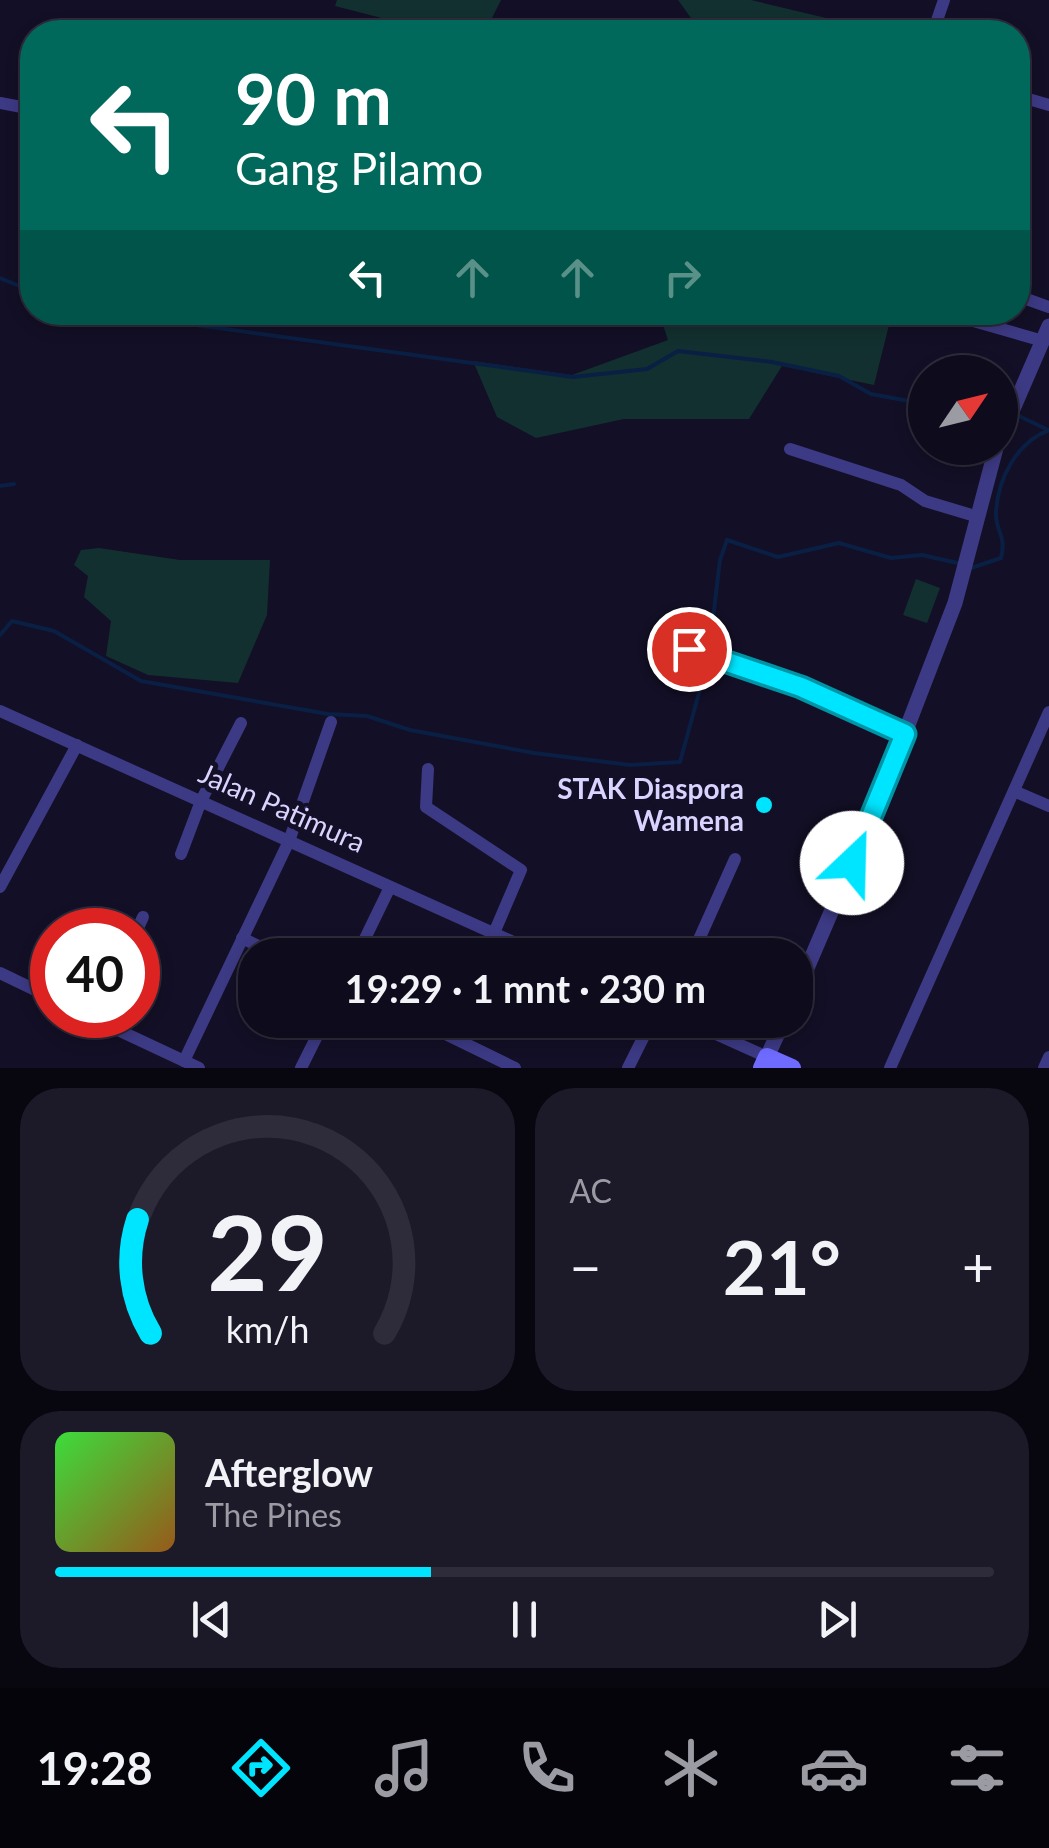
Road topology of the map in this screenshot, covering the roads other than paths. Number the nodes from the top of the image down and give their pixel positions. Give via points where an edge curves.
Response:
1 (1006, 325) edge
2 (1046, 333) edge
3 (1018, 402) edge
4 (790, 448) dead end
5 (991, 465) edge
6 (975, 516) junction
7 (689, 649) dead end
8 (0, 711) edge
9 (1049, 712) edge
10 (331, 722) dead end
11 (240, 723) dead end
12 (905, 734) junction
13 (77, 745) junction
14 (428, 769) dead end
15 (1014, 791) junction
16 (200, 800) junction
17 (1049, 806) edge
18 (289, 842) junction
19 (180, 854) dead end
20 (735, 859) dead end
21 (390, 886) junction
22 (0, 887) edge
23 (494, 933) junction
24 (242, 938) edge
25 (364, 938) edge
26 (505, 938) edge
27 (700, 938) edge
28 (238, 946) edge
29 (813, 953) edge
30 (0, 973) edge
31 (30, 987) edge
32 (136, 1038) edge
33 (316, 1038) edge
34 (454, 1038) edge
35 (643, 1038) edge
36 (718, 1038) edge
37 (776, 1038) edge
38 (1049, 1057) edge
39 (184, 1061) junction
40 (764, 1063) edge
41 (200, 1068) edge
42 (301, 1068) edge
43 (515, 1068) edge
44 (628, 1068) edge
45 (792, 1068) edge
46 (890, 1068) edge
47 (1044, 1068) edge

1 - 2 street
2 - 3 street
4 - 6 street
5 - 6 street
6 - 12 street via 955,603
7 - 12 street via 801,687
8 - 13 street, Jalan Patimura
9 - 15 street
10 - 18 street
11 - 16 street
12 - 29 street
13 - 16 street, Jalan Patimura
13 - 22 street
14 - 23 street via 426,807 521,870
15 - 17 street
15 - 46 street
16 - 18 street, Jalan Patimura
16 - 19 street
18 - 21 street, Jalan Patimura
18 - 24 street
20 - 27 street
21 - 23 street, Jalan Patimura
21 - 25 street
23 - 26 street, Jalan Patimura
28 - 39 street
30 - 31 street
32 - 39 street
33 - 42 street
34 - 43 street
35 - 44 street
36 - 40 street
37 - 40 street
38 - 47 street
39 - 41 street
40 - 45 main road

